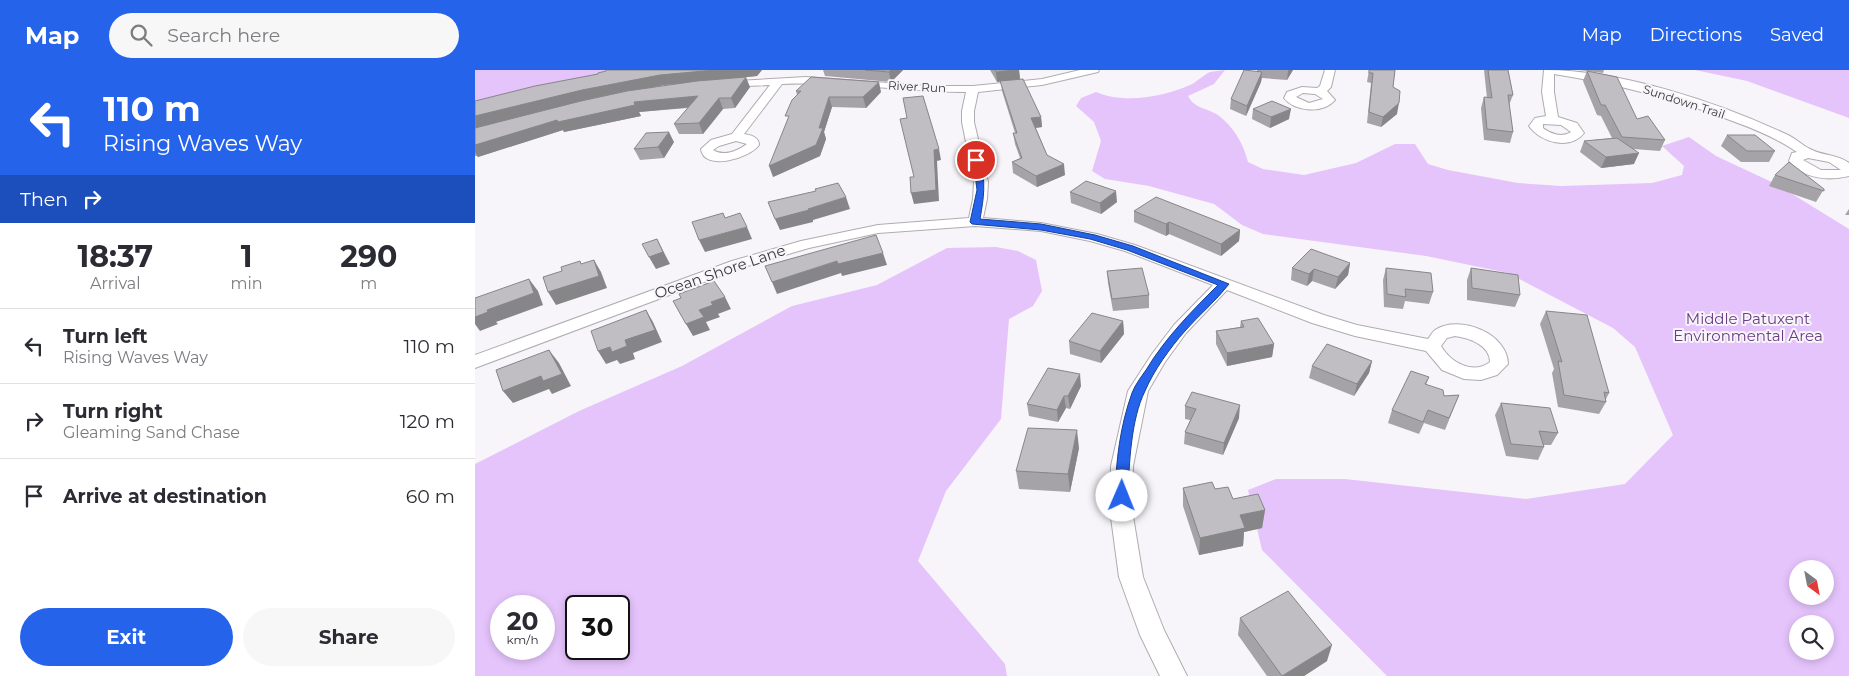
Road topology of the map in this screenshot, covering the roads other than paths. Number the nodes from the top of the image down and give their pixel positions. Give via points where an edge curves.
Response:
1 (1094, 70) edge
2 (1330, 70) edge
3 (1551, 70) edge
4 (780, 80) junction
5 (715, 85) edge
6 (973, 89) junction
7 (1319, 92) dead end
8 (1553, 120) dead end
9 (736, 137) dead end
10 (1809, 154) dead end
11 (975, 222) junction
12 (1224, 284) junction
13 (1432, 346) dead end
14 (475, 362) edge
15 (1174, 676) edge

1 - 6 street, River Run via 1042,82
2 - 7 street via 1325,87
3 - 8 street via 1547,92
3 - 10 street, Sundown Trail via 1619,82 1693,103 1780,136
4 - 5 street, River Run
4 - 6 street, River Run
4 - 9 street
6 - 11 street via 967,123 980,176 980,202
11 - 12 street via 1041,227 1092,237
11 - 14 street, Ocean Shore Lane via 878,230 791,248 738,264
12 - 13 street via 1345,328
12 - 15 street via 1180,329 1138,391 1122,466 1121,510 1131,578 1153,635

